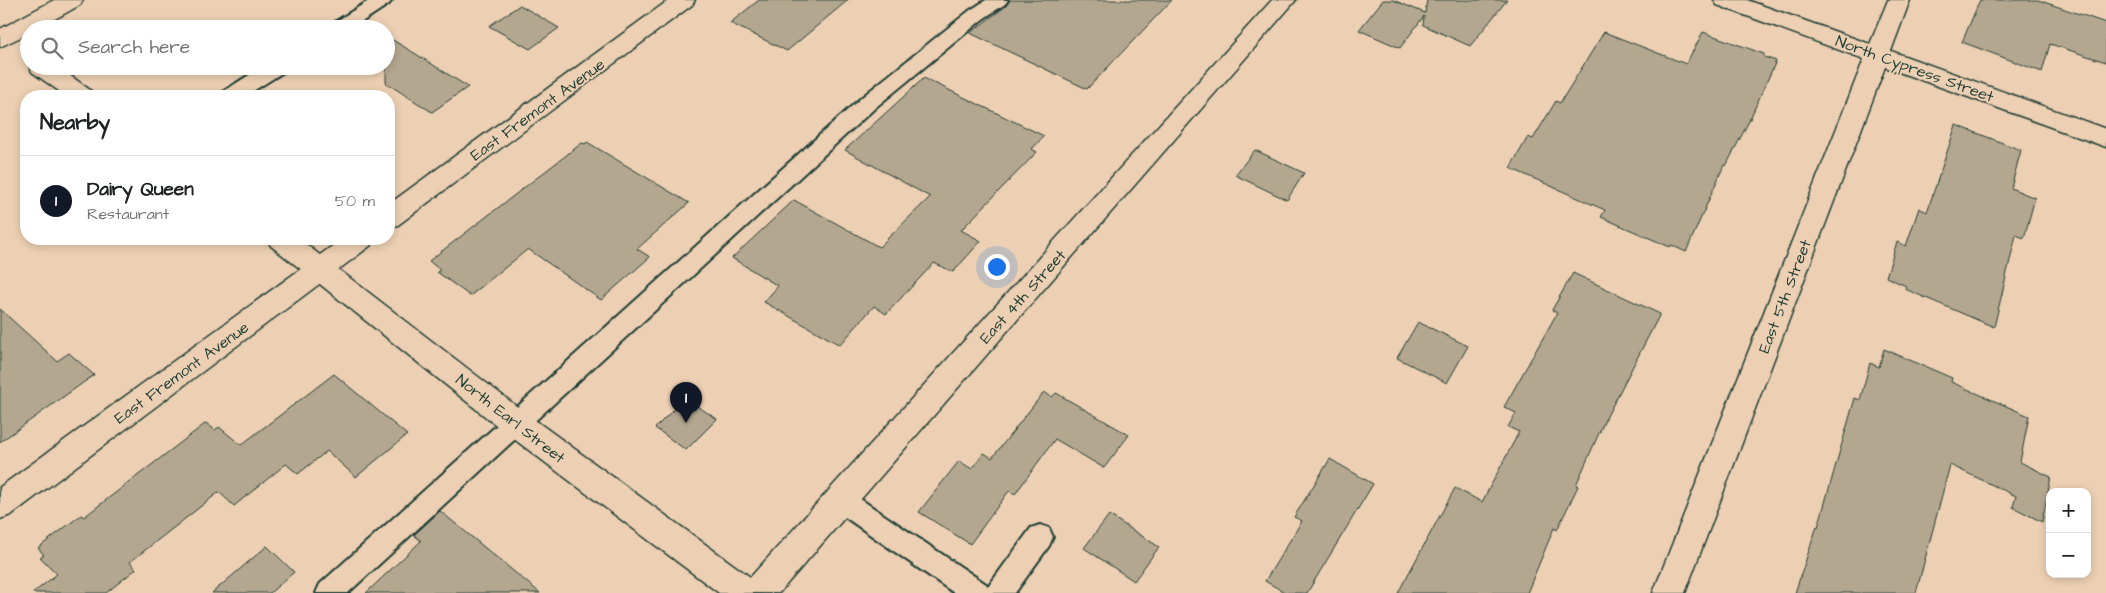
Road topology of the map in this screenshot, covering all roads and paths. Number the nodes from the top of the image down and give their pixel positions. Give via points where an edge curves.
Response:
1 (72, 0) edge
2 (383, 0) edge
3 (684, 0) edge
4 (1000, 0) edge
5 (1285, 0) edge
6 (1724, 0) edge
7 (1899, 0) edge
8 (35, 20) edge
9 (351, 20) edge
10 (20, 28) edge
11 (0, 39) edge
12 (20, 52) edge
13 (1877, 54) junction
14 (53, 75) edge
15 (264, 75) edge
16 (74, 90) edge
17 (240, 90) edge
18 (2106, 138) edge
19 (395, 214) edge
20 (288, 245) edge
21 (353, 245) edge
22 (321, 269) junction
23 (517, 424) junction
24 (841, 500) junction
25 (0, 505) edge
26 (1040, 537) dead end
27 (329, 593) edge
28 (745, 593) edge
29 (758, 593) edge
30 (977, 593) edge
31 (998, 593) edge
32 (1670, 593) edge

1 - 8 street
2 - 9 lane
3 - 19 street, East Fremont Avenue
4 - 23 lane via 976,15 869,102
5 - 24 street, East 4th Street
6 - 13 street, North Cypress Street
7 - 13 street, East 5th Street
10 - 11 street
11 - 12 street
13 - 18 street, North Cypress Street
13 - 32 street, East 5th Street
14 - 16 street
15 - 17 lane
20 - 22 street, North Earl Street
21 - 22 street, East Fremont Avenue
22 - 23 street, North Earl Street
22 - 25 street, East Fremont Avenue
23 - 27 lane
23 - 28 street, North Earl Street
24 - 29 street, East 4th Street
24 - 30 lane
26 - 31 lane

